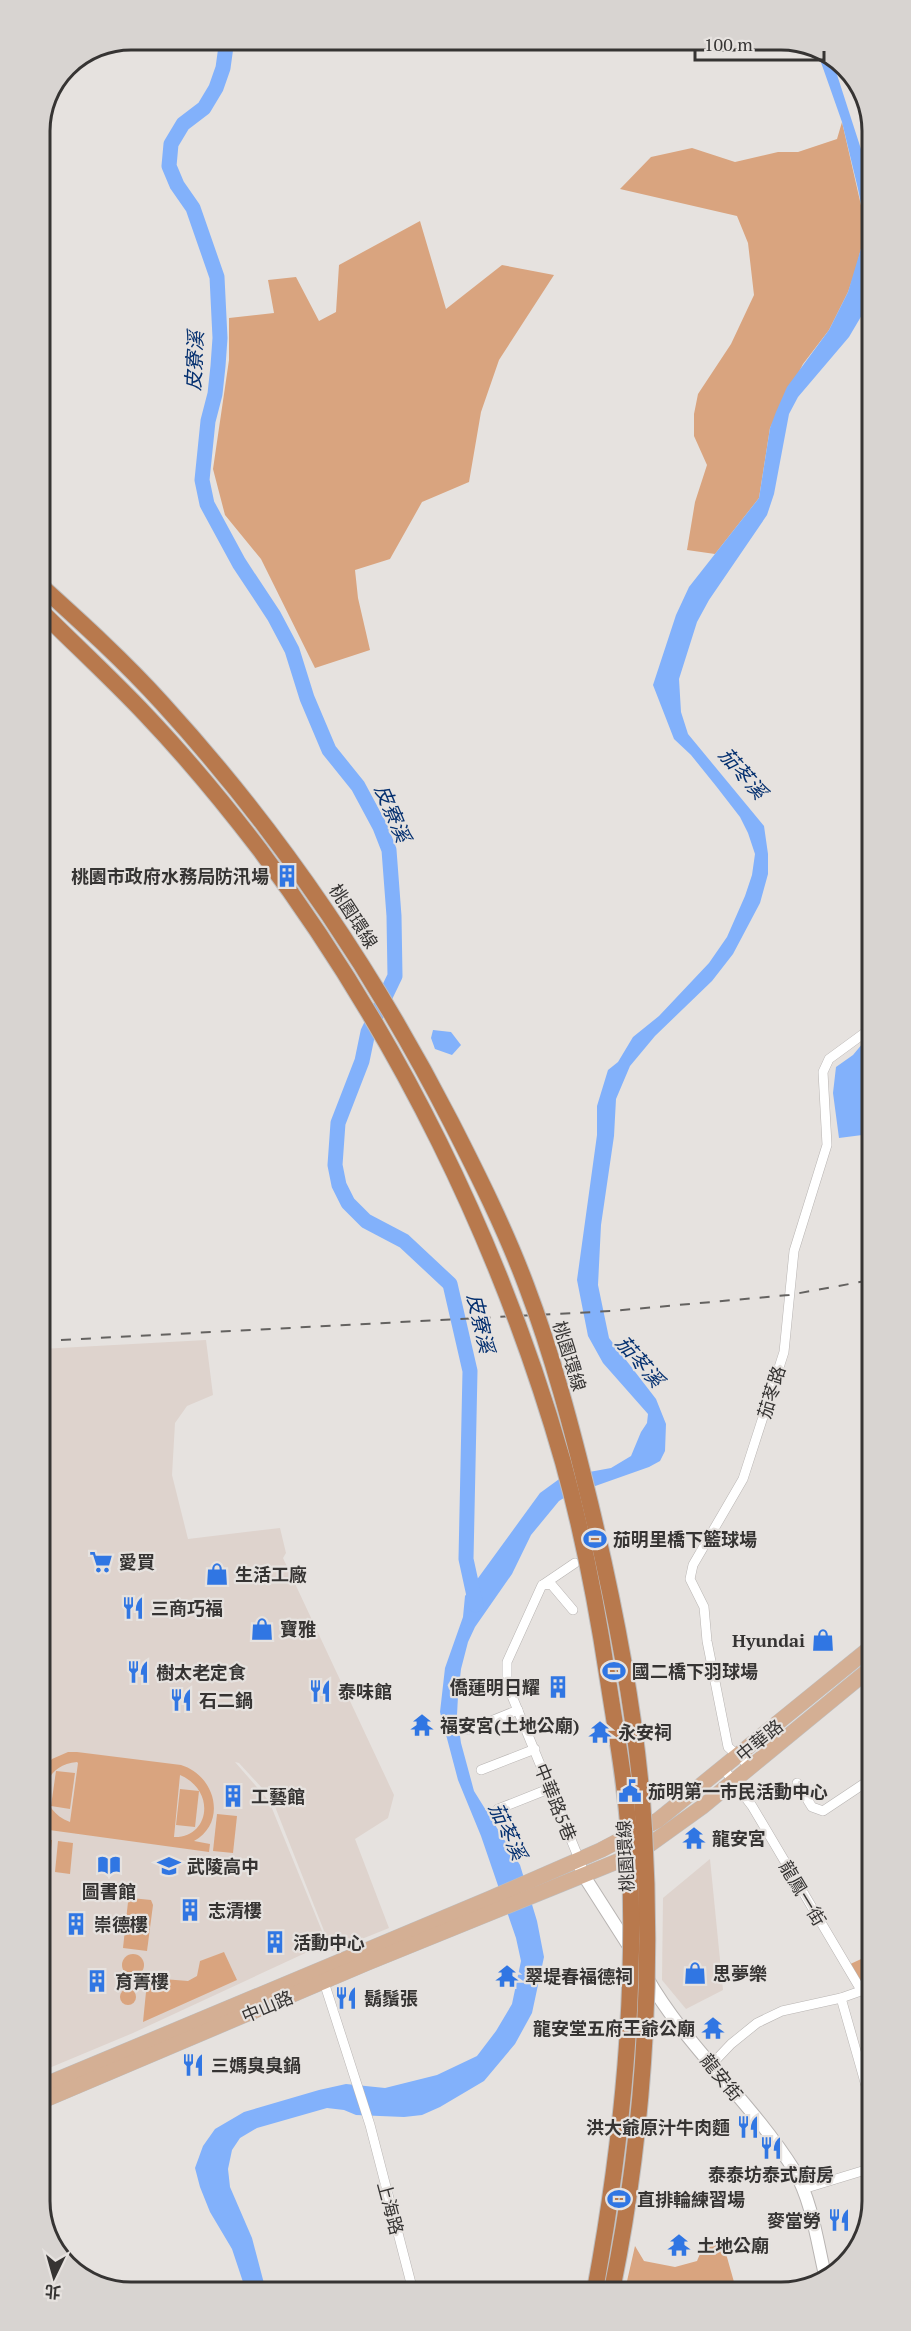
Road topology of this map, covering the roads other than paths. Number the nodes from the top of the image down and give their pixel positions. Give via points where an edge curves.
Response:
1 (50, 594) edge
2 (50, 620) edge
3 (862, 1035) edge
4 (575, 1563) dead end
5 (542, 1585) junction
6 (573, 1610) dead end
7 (862, 1654) edge
8 (862, 1675) edge
9 (518, 1710) junction
10 (469, 1730) dead end
11 (534, 1749) junction
12 (739, 1756) junction
13 (751, 1767) junction
14 (723, 1768) junction
15 (481, 1770) dead end
16 (733, 1782) junction
17 (797, 1783) dead end
18 (862, 1785) edge
19 (551, 1788) junction
20 (498, 1809) dead end
21 (578, 1859) junction
22 (584, 1876) junction
23 (548, 1881) junction
24 (322, 1976) junction
25 (861, 1990) joint
26 (841, 1998) junction
27 (712, 2064) junction
28 (862, 2073) edge
29 (49, 2082) edge
30 (49, 2098) edge
31 (862, 2171) edge
32 (803, 2189) junction
33 (823, 2269) edge
34 (411, 2281) edge
35 (597, 2282) edge
36 (614, 2282) edge

1 - 36 highway, 桃園環線, bridge via 161,701 275,837 316,894 405,1035 483,1184 526,1283 552,1360 615,1615 644,1825 647,1929 642,2066 623,2236
2 - 35 highway, 桃園環線, bridge via 145,713 204,780 299,903 389,1045 424,1109 506,1290 532,1366 563,1462 586,1554 629,1832 632,1929 626,2067
3 - 12 street, 茄苳路 via 829,1059 823,1072 827,1144 794,1251 784,1352 743,1479 693,1565 690,1579 704,1607 728,1747
4 - 5 street
5 - 6 street via 551,1584
5 - 9 street, 中華路5巷 via 507,1662 507,1684
7 - 12 main road, 中華路
8 - 13 main road, 中華路
9 - 10 street
9 - 11 street, 中華路5巷
11 - 15 street
11 - 19 street, 中華路5巷
12 - 13 street
12 - 14 main road, 中華路
13 - 16 main road, 中華路
14 - 16 street, 龍鳳一街
14 - 21 main road, 中華路 via 658,1820
16 - 22 main road, 中華路 via 638,1853
16 - 25 street, 龍鳳一街 via 752,1806
17 - 18 street via 813,1807 823,1811
19 - 20 street
19 - 21 street, 中華路5巷
21 - 22 street, 龍安街
21 - 23 main road, 中華路
22 - 23 main road, 中華路
22 - 27 street, 龍安街 via 654,1989
23 - 24 main road, 中山路
24 - 29 main road, 中山路
24 - 30 main road, 中山路
24 - 34 street, 上海路 via 370,2125
25 - 26 street
26 - 27 street via 782,2011 757,2023
26 - 28 street
27 - 32 street, 龍安街 via 794,2170
31 - 32 street
32 - 33 street, 龍安街

